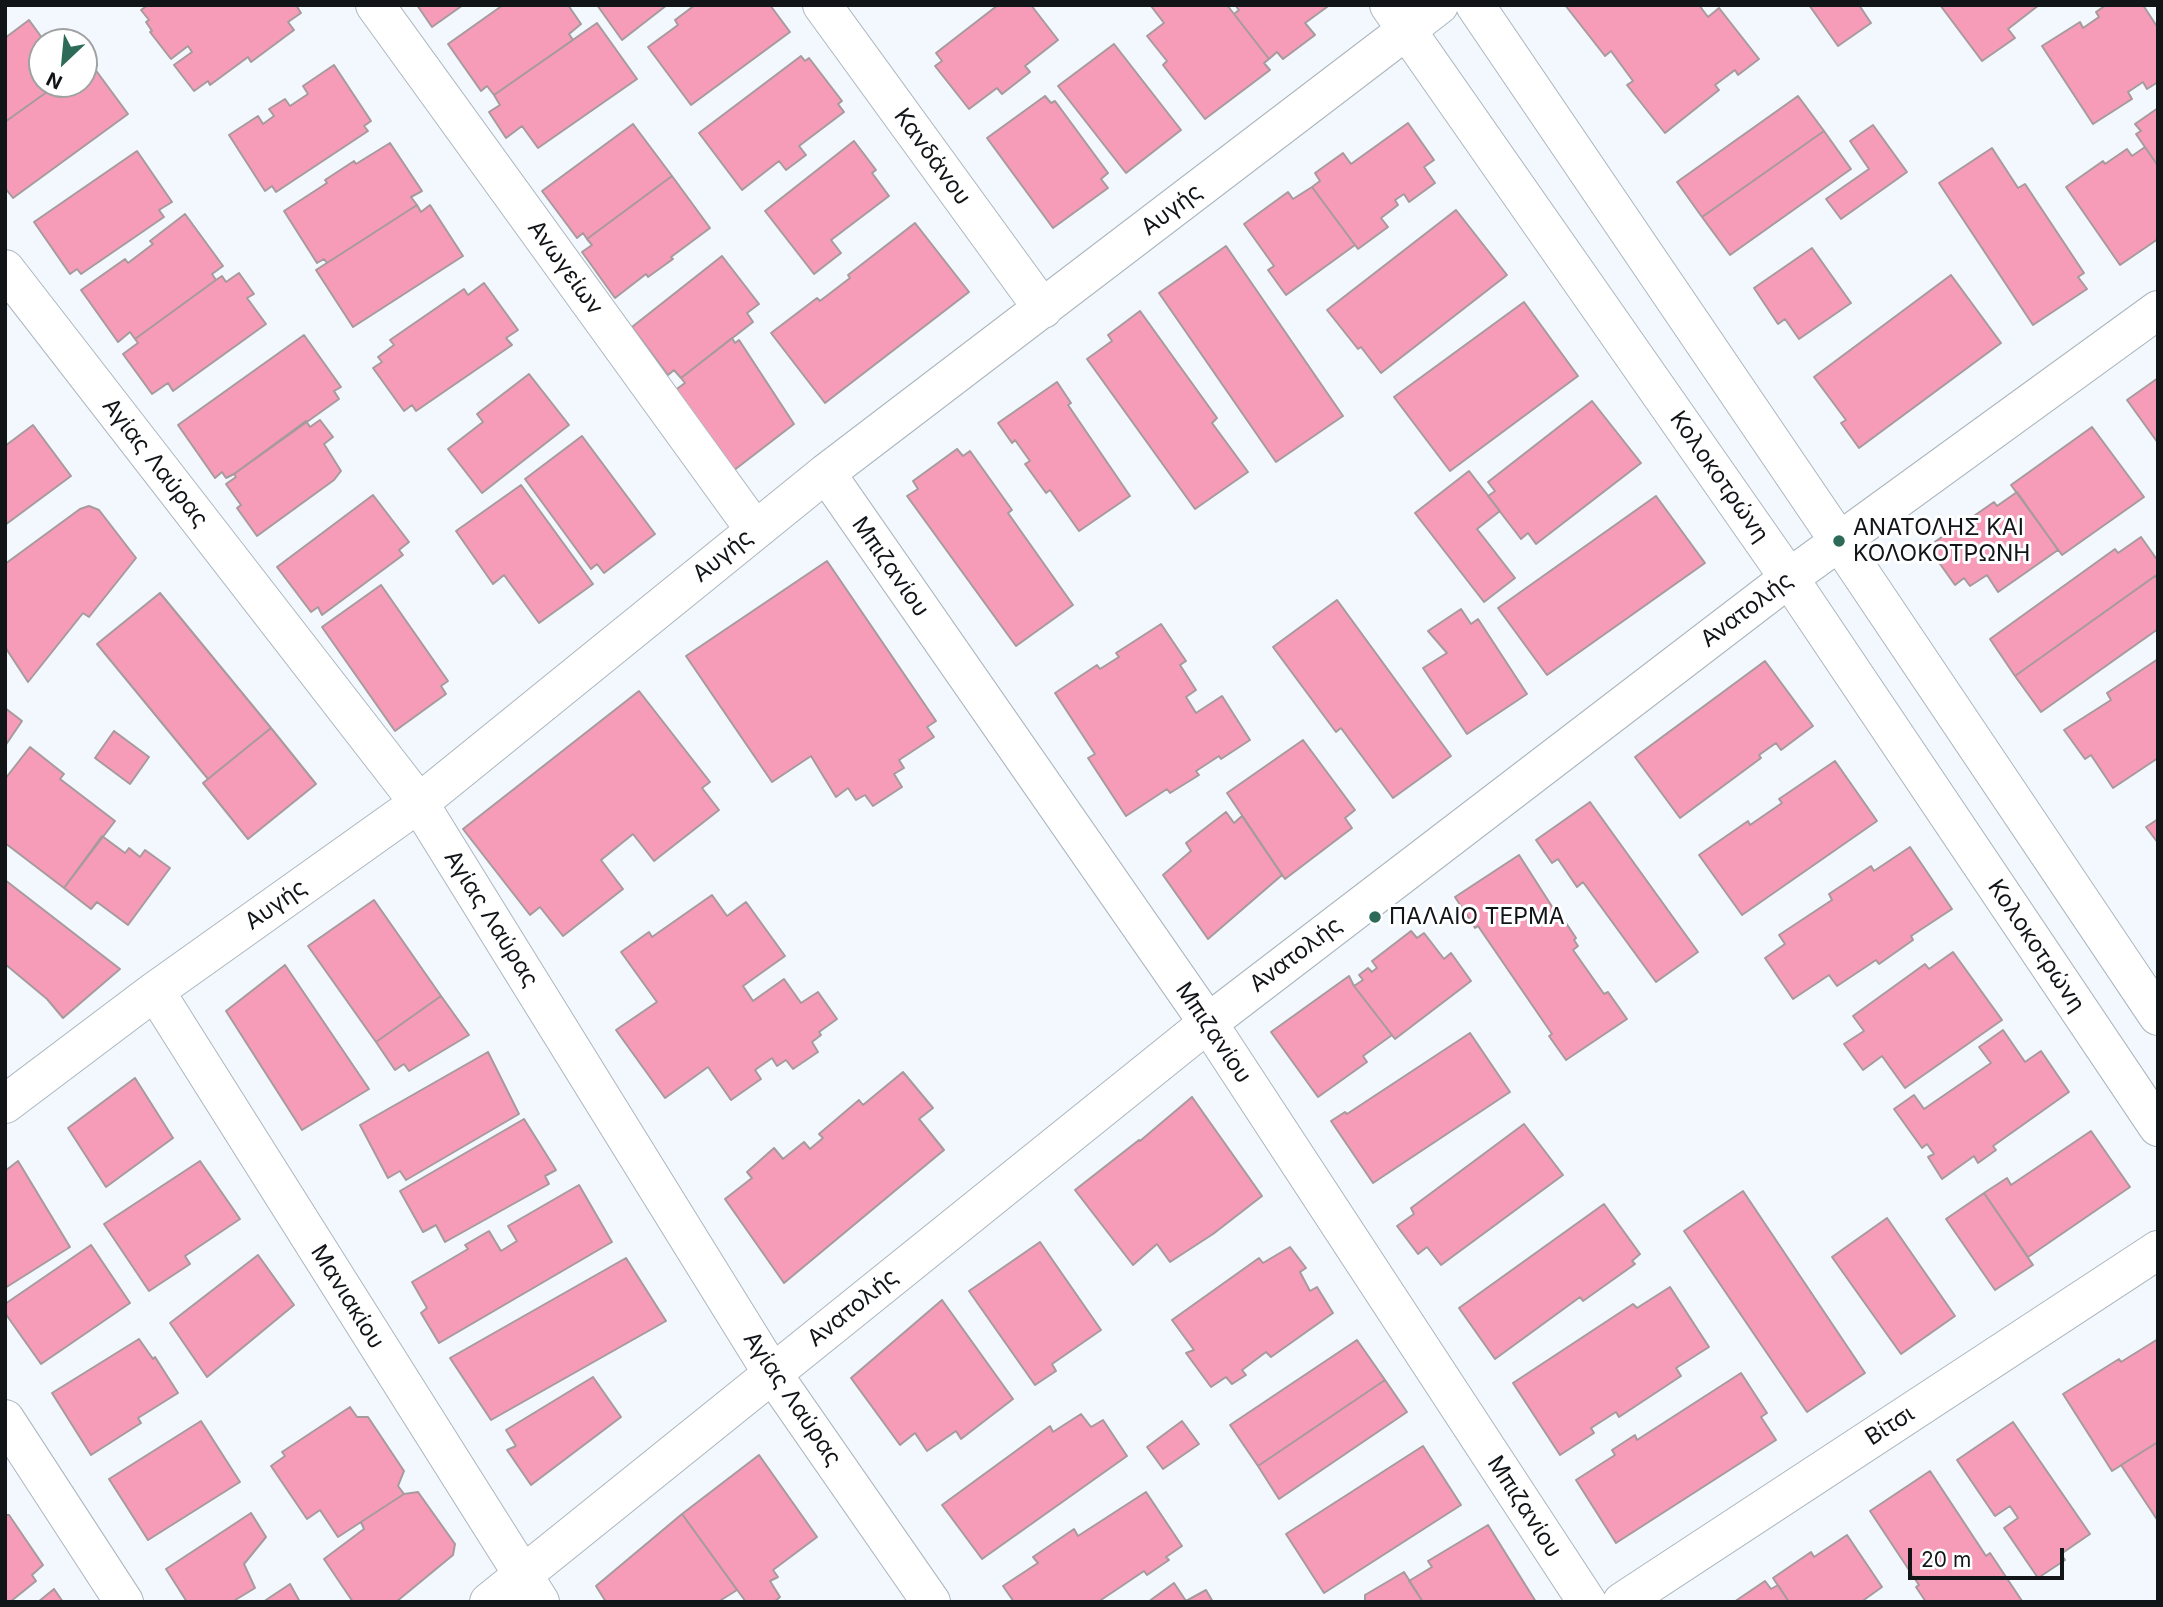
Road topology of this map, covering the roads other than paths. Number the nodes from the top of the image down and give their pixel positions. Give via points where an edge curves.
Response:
1 (375, 5) edge
2 (822, 5) edge
3 (1439, 5) edge
4 (1475, 5) edge
5 (1398, 17) edge
6 (5, 269) edge
7 (1043, 309) junction
8 (2158, 310) edge
9 (825, 473) junction
10 (755, 530) junction
11 (1839, 541) junction
12 (1789, 578) junction
13 (419, 803) junction
14 (155, 991) junction
15 (2158, 1016) edge
16 (1208, 1023) junction
17 (5, 1104) edge
18 (2158, 1127) edge
19 (2158, 1250) edge
20 (772, 1373) junction
21 (5, 1419) edge
22 (531, 1588) edge
23 (124, 1602) edge
24 (489, 1602) edge
25 (931, 1602) edge
26 (1587, 1602) edge
27 (1622, 1602) edge

1 - 10 street, Ανωγείων
2 - 7 street, Κανδάνου
3 - 5 street, Αυγής
4 - 11 street
5 - 7 street, Αυγής
5 - 12 street, Κολοκοτρώνη
6 - 13 street, Αγίας Λαύρας
7 - 9 street, Αυγής
8 - 11 street, Ανατολής
9 - 10 street, Αυγής
9 - 16 street, Μπιζανίου
10 - 13 street, Αυγής
11 - 12 street, Ανατολής
11 - 15 street
12 - 16 street, Ανατολής
12 - 18 street, Κολοκοτρώνη
13 - 14 street, Αυγής
13 - 20 street, Αγίας Λαύρας
14 - 17 street, Αυγής
14 - 22 street, Μανιακίου
16 - 20 street, Ανατολής
16 - 26 street, Μπιζανίου
19 - 27 street, Βίτσι
20 - 22 street, Ανατολής
20 - 25 street, Αγίας Λαύρας
21 - 23 street
22 - 24 street, Ανατολής

